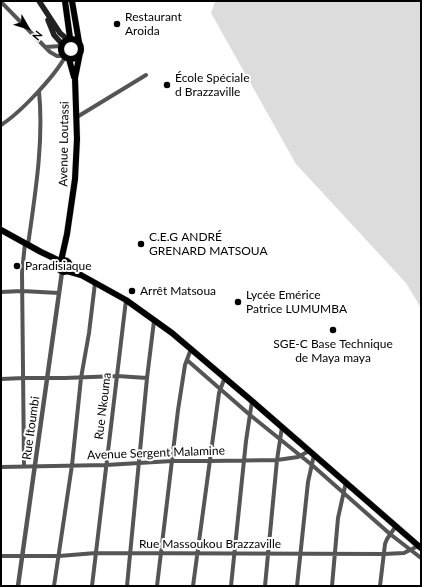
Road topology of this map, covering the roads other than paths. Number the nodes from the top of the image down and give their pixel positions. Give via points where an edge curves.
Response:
1 (39, 1) edge
2 (65, 1) edge
3 (72, 1) edge
4 (1, 2) edge
5 (46, 12) junction
6 (69, 39) junction
7 (79, 42) junction
8 (61, 45) junction
9 (46, 47) junction
10 (80, 53) junction
11 (66, 57) junction
12 (146, 75) dead end
13 (75, 78) junction
14 (39, 91) junction
15 (77, 117) junction
16 (1, 125) edge
17 (1, 230) edge
18 (26, 244) junction
19 (64, 265) junction
20 (95, 283) junction
21 (22, 291) junction
22 (1, 292) edge
23 (59, 293) junction
24 (126, 300) junction
25 (154, 321) junction
26 (191, 349) junction
27 (187, 360) junction
28 (117, 376) junction
29 (225, 377) junction
30 (24, 378) junction
31 (48, 378) junction
32 (81, 378) junction
33 (147, 378) junction
34 (1, 379) edge
35 (221, 388) junction
36 (252, 400) junction
37 (250, 415) junction
38 (282, 426) junction
39 (280, 439) junction
40 (311, 453) junction
41 (300, 455) junction
42 (245, 460) junction
43 (277, 460) junction
44 (172, 461) junction
45 (139, 462) junction
46 (210, 462) junction
47 (72, 465) junction
48 (106, 465) junction
49 (312, 465) junction
50 (24, 466) junction
51 (36, 466) junction
52 (1, 467) edge
53 (346, 482) junction
54 (343, 493) junction
55 (396, 526) junction
56 (390, 534) junction
57 (420, 547) edge
58 (411, 550) junction
59 (197, 553) junction
60 (235, 553) junction
61 (335, 553) junction
62 (96, 554) junction
63 (130, 554) junction
64 (161, 554) junction
65 (268, 554) junction
66 (300, 554) junction
67 (384, 554) junction
68 (1, 556) edge
69 (22, 556) junction
70 (59, 556) junction
71 (421, 558) edge
72 (18, 586) edge
73 (54, 586) edge
74 (92, 586) edge
75 (127, 586) edge
76 (157, 586) edge
77 (193, 586) edge
78 (231, 586) edge
79 (265, 586) edge
80 (297, 586) edge
81 (332, 586) edge
82 (380, 586) edge

1 - 5 main road
2 - 6 main road
3 - 7 main road
4 - 9 street
5 - 6 main road via 60,33
5 - 8 main road
6 - 7 main road
6 - 8 main road
7 - 10 main road
8 - 9 street
8 - 11 main road via 61,51
9 - 11 street via 57,56
10 - 11 main road via 75,58
10 - 13 main road, Avenue Loutassi
11 - 13 main road, Avenue Loutassi
11 - 14 street
12 - 15 street
13 - 15 main road, Avenue Loutassi
14 - 16 street
14 - 18 street via 41,114 38,164
15 - 19 main road, Avenue Loutassi via 75,179
17 - 18 main road
18 - 19 main road
18 - 21 street via 22,260
19 - 20 main road
19 - 23 street, Rue Itoumbi
20 - 24 main road
20 - 32 street
21 - 22 street
21 - 23 street
21 - 30 street
23 - 31 street, Rue Itoumbi
24 - 25 main road
24 - 28 street, Rue Nkouma
25 - 26 main road
25 - 33 street
26 - 27 street
26 - 29 main road
27 - 35 street
27 - 44 street
28 - 32 street
28 - 33 street
28 - 48 street, Rue Nkouma
29 - 35 street
29 - 36 main road
30 - 31 street
30 - 34 street
30 - 50 street
31 - 32 street
31 - 51 street, Rue Itoumbi
32 - 47 street
33 - 45 street
35 - 37 street
35 - 46 street
36 - 37 street
36 - 38 main road
37 - 39 street
37 - 42 street
38 - 39 street
38 - 40 main road
39 - 41 street
39 - 43 street
40 - 41 street, Avenue Sergent Malamine
40 - 49 street
40 - 53 main road
41 - 43 street, Avenue Sergent Malamine
41 - 49 street
42 - 43 street, Avenue Sergent Malamine
42 - 46 street, Avenue Sergent Malamine
42 - 60 street
43 - 65 street
44 - 45 street, Avenue Sergent Malamine
44 - 46 street, Avenue Sergent Malamine
44 - 64 street
45 - 48 street, Avenue Sergent Malamine
45 - 63 street
46 - 59 street
47 - 48 street, Avenue Sergent Malamine
47 - 51 street, Avenue Sergent Malamine
47 - 70 street
48 - 62 street, Rue Nkouma
49 - 54 street
49 - 66 street
50 - 51 street, Avenue Sergent Malamine
50 - 52 street, Avenue Sergent Malamine
51 - 69 street, Rue Itoumbi
53 - 54 street
53 - 55 main road
54 - 56 street
54 - 61 street
55 - 56 street
55 - 57 main road
56 - 58 street
56 - 67 street
57 - 58 street, Rue Massoukou Brazzaville
58 - 67 street, Rue Massoukou Brazzaville
58 - 71 street
59 - 60 street, Rue Massoukou Brazzaville
59 - 64 street, Rue Massoukou Brazzaville
59 - 77 street
60 - 65 street, Rue Massoukou Brazzaville
60 - 78 street
61 - 66 street, Rue Massoukou Brazzaville
61 - 67 street, Rue Massoukou Brazzaville
61 - 81 street
62 - 63 street, Rue Massoukou Brazzaville
62 - 70 street, Rue Massoukou Brazzaville
62 - 74 street, Rue Nkouma
63 - 64 street, Rue Massoukou Brazzaville
63 - 75 street
64 - 76 street
65 - 66 street, Rue Massoukou Brazzaville
65 - 79 street
66 - 80 street
67 - 82 street
68 - 69 street, Rue Massoukou Brazzaville
69 - 70 street, Rue Massoukou Brazzaville
69 - 72 street, Rue Itoumbi
70 - 73 street

